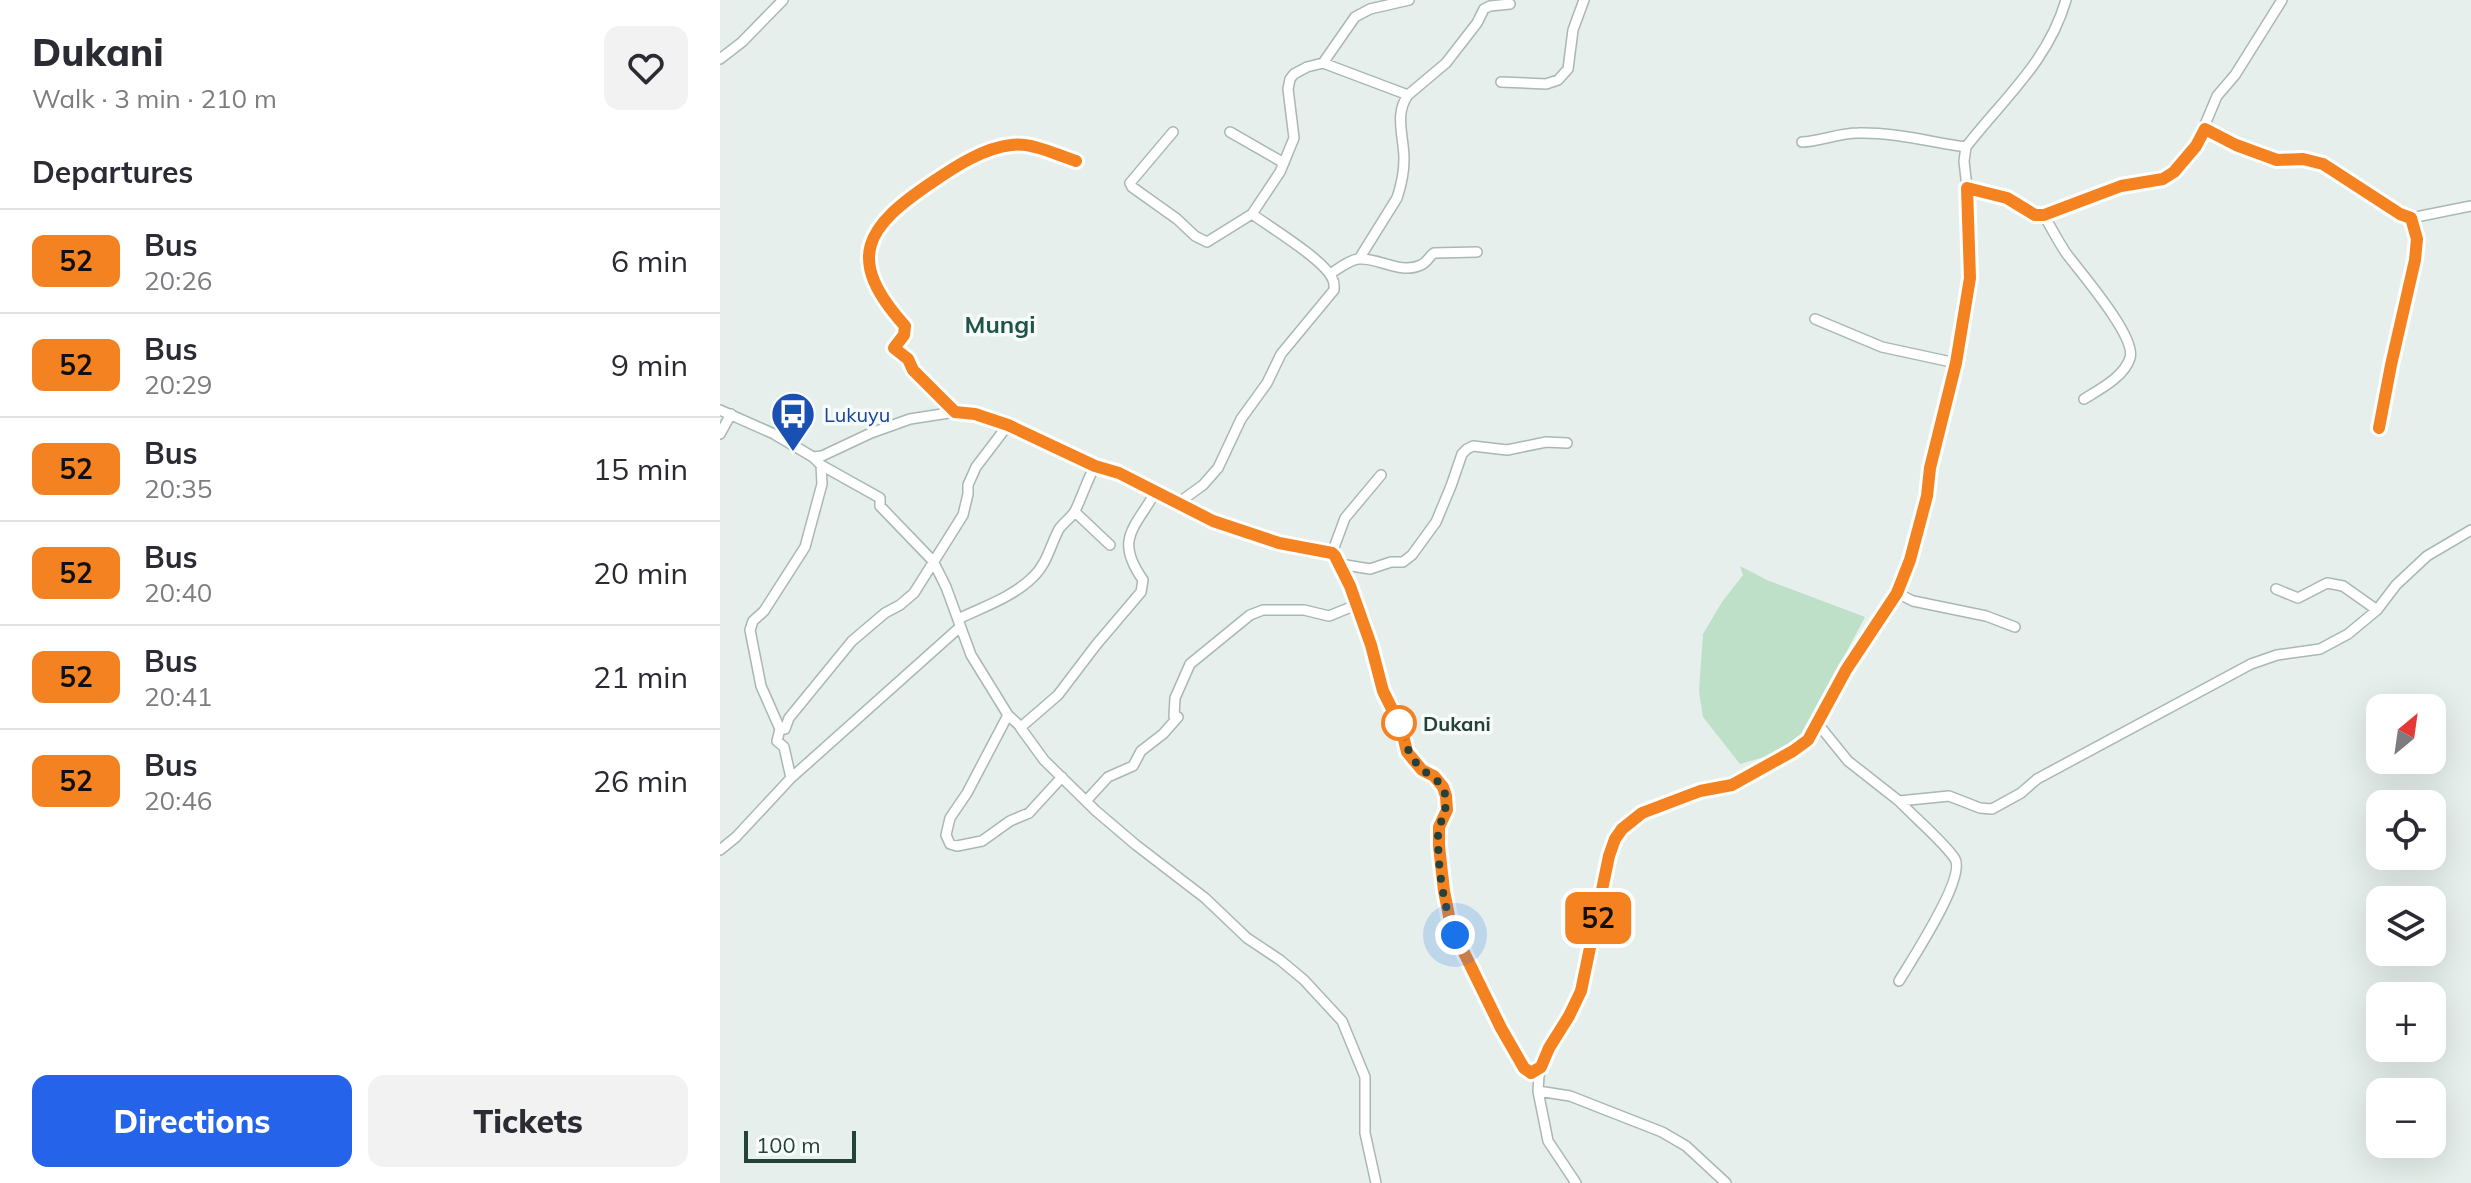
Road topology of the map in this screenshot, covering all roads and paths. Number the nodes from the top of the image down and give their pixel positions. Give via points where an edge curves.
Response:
1 (783, 0) edge
2 (1409, 0) edge
3 (1584, 0) edge
4 (2066, 0) edge
5 (2282, 0) edge
6 (1510, 4) dead end
7 (720, 59) edge
8 (1323, 63) junction
9 (1501, 82) dead end
10 (1408, 95) junction
11 (2205, 129) junction
12 (1173, 132) dead end
13 (1230, 132) dead end
14 (1802, 142) dead end
15 (1966, 147) junction
16 (1076, 161) dead end
17 (1284, 163) junction
18 (1967, 188) junction
19 (2471, 206) edge
20 (1252, 214) junction
21 (2044, 215) junction
22 (2411, 218) junction
23 (1477, 252) dead end
24 (1359, 259) junction
25 (1330, 274) junction
26 (1815, 319) dead end
27 (1956, 363) junction
28 (2084, 399) dead end
29 (720, 410) edge
30 (955, 412) junction
31 (731, 414) junction
32 (1008, 425) junction
33 (2379, 428) dead end
34 (720, 434) edge
35 (1567, 443) dead end
36 (813, 457) junction
37 (821, 465) junction
38 (1095, 466) junction
39 (1381, 475) dead end
40 (1155, 493) junction
41 (1178, 503) junction
42 (1075, 512) junction
43 (2471, 530) edge
44 (1110, 545) dead end
45 (1332, 553) junction
46 (933, 561) junction
47 (1340, 564) junction
48 (2276, 589) dead end
49 (1897, 593) junction
50 (1356, 605) junction
51 (2377, 610) junction
52 (959, 623) junction
53 (2015, 627) dead end
54 (1008, 715) junction
55 (1818, 724) junction
56 (1020, 727) junction
57 (780, 729) junction
58 (1062, 777) junction
59 (791, 778) junction
60 (1086, 801) junction
61 (1899, 801) junction
62 (720, 850) edge
63 (1899, 981) dead end
64 (1541, 1067) junction
65 (1538, 1091) junction
66 (1376, 1183) edge
67 (1576, 1183) edge
68 (1726, 1183) edge

1 - 7 street
2 - 8 street via 1355,17
3 - 9 street via 1568,69 1558,80
4 - 15 street via 2028,75
5 - 11 street via 2217,96
6 - 10 street via 1484,9 1446,63
8 - 10 street
8 - 17 street via 1290,79 1294,138
10 - 24 street via 1400,109 1400,190
11 - 21 street via 2196,146 2163,179 2121,186
11 - 22 street via 2277,160 2323,164
12 - 20 street via 1132,179 1132,187 1207,242
13 - 17 street
14 - 15 street via 1857,133
15 - 18 street
16 - 30 street via 1024,145 992,150 901,203 877,231 870,247 871,279 905,326 894,348
17 - 20 street
18 - 21 street
18 - 27 street via 1970,278
19 - 22 street
20 - 25 street
21 - 28 street via 2116,319 2131,351 2120,373
22 - 33 street via 2415,260
23 - 24 street via 1434,253 1416,268
24 - 25 street
25 - 41 street via 1330,297 1281,354 1223,460 1203,485
26 - 27 street via 1882,347
27 - 49 street via 1927,496
29 - 31 street
30 - 32 street
30 - 36 street via 910,419
31 - 34 street
31 - 36 street
32 - 38 street
32 - 46 street via 976,467 963,515
35 - 47 street via 1467,449 1436,522 1412,555 1370,569
36 - 37 street
37 - 46 street via 880,498 880,506
37 - 57 street via 822,484 809,539 750,630 761,686
38 - 40 street
38 - 42 street
39 - 45 street via 1345,518
40 - 41 street
40 - 56 street via 1128,541 1129,556 1143,580 1141,592 1050,704
41 - 45 street via 1279,543
42 - 44 street
42 - 52 street via 1061,526 1033,578
43 - 51 street via 2427,556
45 - 47 street
46 - 52 street
46 - 57 street via 914,593 852,641
47 - 50 street
48 - 51 street via 2298,598 2327,583 2343,586
49 - 53 street
49 - 55 street
50 - 60 street via 1329,616 1304,610 1250,615 1190,664 1175,698 1178,717 1169,728 1141,751 1133,766 1108,777
50 - 64 street via 1407,752 1434,776 1446,796 1439,846 1455,935 1524,1068 1531,1073
51 - 61 street via 2320,649 2251,664 2037,779 1992,809 1949,796
52 - 54 street via 982,676
52 - 59 street
54 - 56 street
54 - 58 street via 950,818 950,844 982,841 1029,813
55 - 61 street via 1848,761
55 - 64 street via 1793,751 1738,782 1672,800 1622,829 1609,856 1581,991
56 - 58 street
57 - 59 street via 777,741 784,747
58 - 60 street
59 - 62 street
60 - 66 street via 1250,941 1304,980 1342,1021 1365,1077 1365,1133
61 - 63 street via 1954,857 1958,870
64 - 65 street
65 - 67 street via 1548,1141
65 - 68 street via 1577,1099 1662,1132 1686,1146

